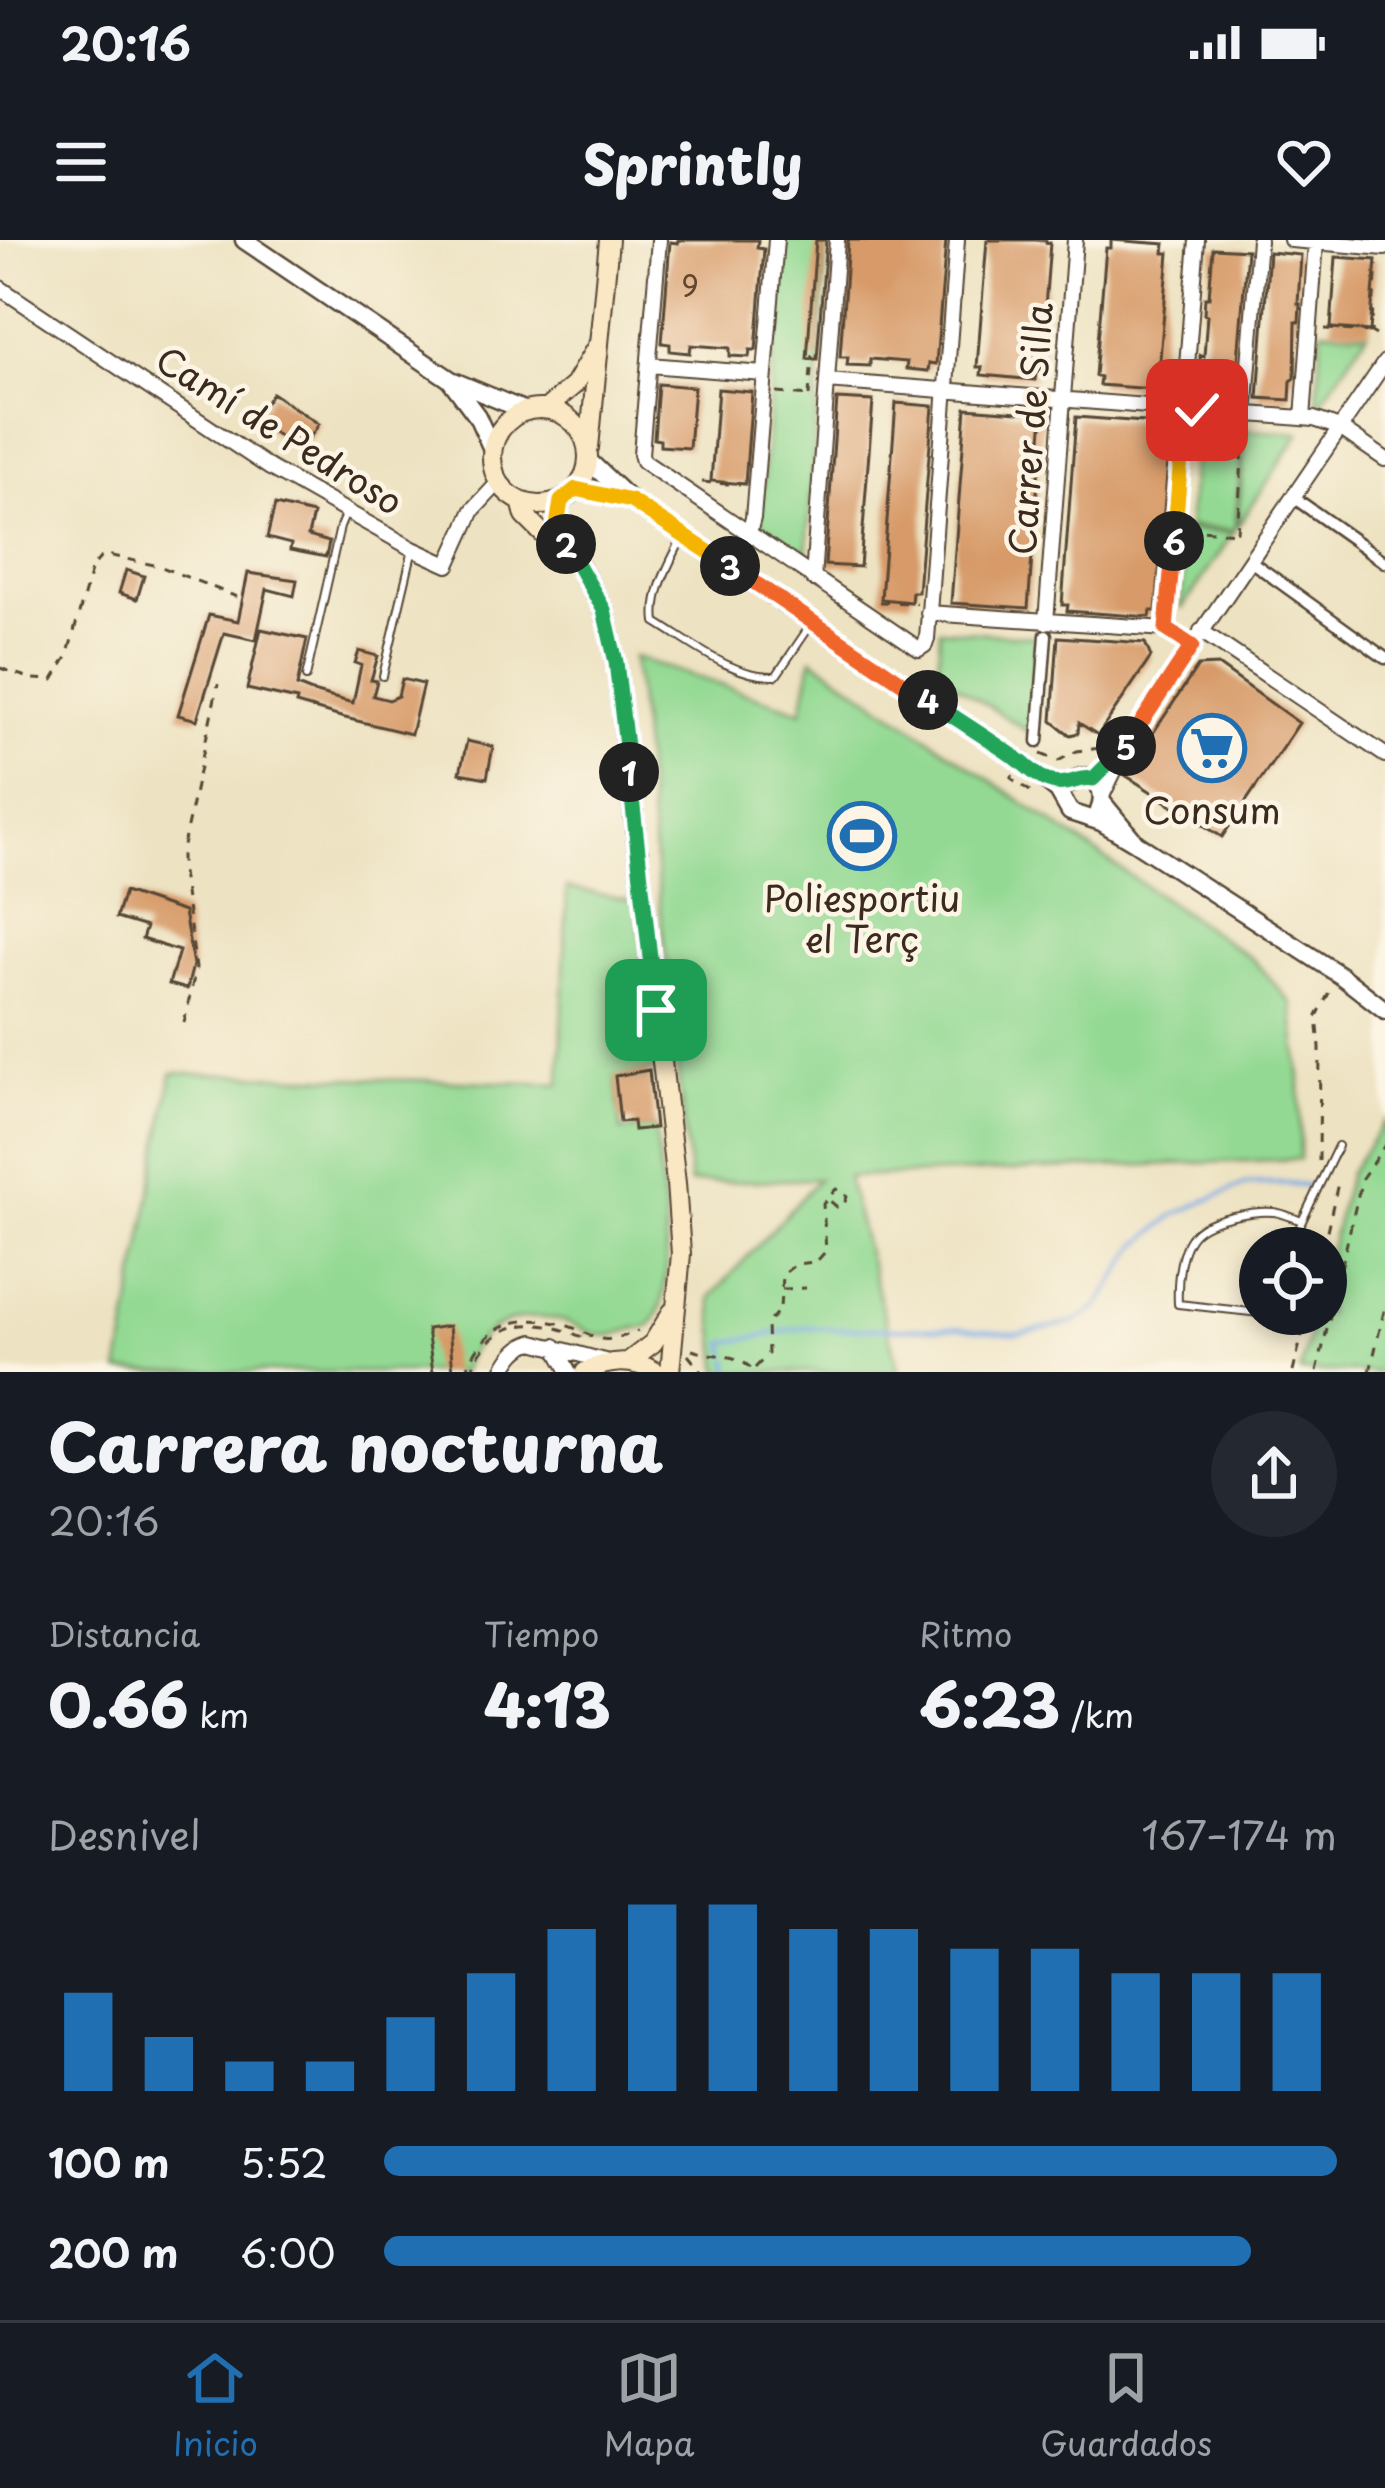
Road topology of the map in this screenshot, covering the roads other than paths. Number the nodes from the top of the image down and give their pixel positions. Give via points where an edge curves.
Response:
1 (244, 240) edge
2 (609, 240) edge
3 (659, 240) edge
4 (776, 240) edge
5 (837, 240) edge
6 (957, 240) edge
7 (1075, 240) edge
8 (1198, 240) edge
9 (1259, 240) edge
10 (1291, 240) edge
11 (1316, 242) edge
12 (1381, 252) edge
13 (0, 288) edge
14 (599, 342) junction
15 (1385, 362) edge
16 (650, 365) junction
17 (764, 374) junction
18 (451, 380) junction
19 (827, 380) junction
20 (945, 390) junction
21 (1063, 400) junction
22 (547, 407) junction
23 (1185, 409) junction
24 (523, 410) junction
25 (1303, 418) junction
26 (1244, 420) junction
27 (1340, 428) junction
28 (492, 449) junction
29 (589, 455) junction
30 (1385, 459) edge
31 (499, 482) junction
32 (568, 495) junction
33 (1293, 497) junction
34 (521, 501) junction
35 (631, 501) junction
36 (346, 511) junction
37 (749, 533) junction
38 (683, 535) junction
39 (413, 549) junction
40 (1250, 560) junction
41 (1385, 562) edge
42 (580, 571) junction
43 (813, 578) junction
44 (923, 608) junction
45 (812, 622) junction
46 (1046, 628) junction
47 (1166, 629) junction
48 (1202, 632) junction
49 (1192, 646) junction
50 (1385, 658) edge
51 (306, 676) dead end
52 (383, 676) dead end
53 (1038, 741) dead end
54 (1385, 755) edge
55 (1038, 776) junction
56 (1070, 784) junction
57 (1100, 792) junction
58 (1074, 811) junction
59 (1136, 844) junction
60 (1385, 1010) edge
61 (1339, 1146) dead end
62 (1302, 1221) junction
63 (1300, 1227) edge
64 (1239, 1310) edge
65 (555, 1346) junction
66 (678, 1348) junction
67 (628, 1361) junction
68 (608, 1362) junction
69 (502, 1372) edge
70 (569, 1372) edge
71 (585, 1372) edge
72 (656, 1372) edge
73 (670, 1372) edge

1 - 18 street
2 - 14 main road
3 - 16 street
4 - 17 street
5 - 19 street
6 - 20 street
7 - 21 street, Carrer de Silla
8 - 23 street
9 - 26 street
10 - 11 street
11 - 12 street
11 - 25 street
13 - 36 street, Camí de Pedroso
14 - 22 main road via 574,385
14 - 29 main road
15 - 27 street
16 - 17 street
16 - 37 street via 641,454 647,466
17 - 37 street
18 - 24 street
18 - 28 street
19 - 20 street
19 - 43 street
20 - 21 street
20 - 44 street
21 - 23 street
21 - 46 street, Carrer de Silla
22 - 24 main road
22 - 29 main road via 574,421
23 - 26 street
23 - 47 street
24 - 28 main road via 502,425
25 - 26 street
25 - 27 street
27 - 30 street
27 - 33 street
28 - 31 main road
29 - 32 main road via 585,476
29 - 35 street
31 - 34 main road
31 - 39 street, Camí de Pedroso via 473,510 448,565
32 - 34 main road via 541,505
32 - 35 street
32 - 42 main road via 557,526
33 - 40 street
33 - 41 street
34 - 42 main road via 525,517
35 - 38 street
36 - 39 street, Camí de Pedroso
36 - 51 lane
37 - 43 street
38 - 45 street
38 - 45 lane via 662,581 656,622 724,663 767,677 776,676
39 - 52 lane
40 - 48 street
40 - 50 street
42 - 66 main road via 604,610 616,662 676,1183
43 - 44 street via 916,648 925,644
44 - 46 street
45 - 55 street
46 - 47 street
46 - 53 street, Carrer de Silla
47 - 49 street
48 - 49 street
48 - 54 street
49 - 57 street
55 - 56 street
55 - 58 street
56 - 57 street via 1080,778
56 - 58 street via 1064,794
57 - 58 street via 1098,812
57 - 59 street
58 - 59 street
59 - 60 street
61 - 62 lane
62 - 63 lane
62 - 64 lane via 1274,1212 1235,1216 1189,1241 1178,1304
65 - 68 street
65 - 69 street via 524,1344
65 - 70 street
66 - 67 main road
66 - 73 main road
67 - 68 main road
67 - 72 main road
68 - 71 main road

